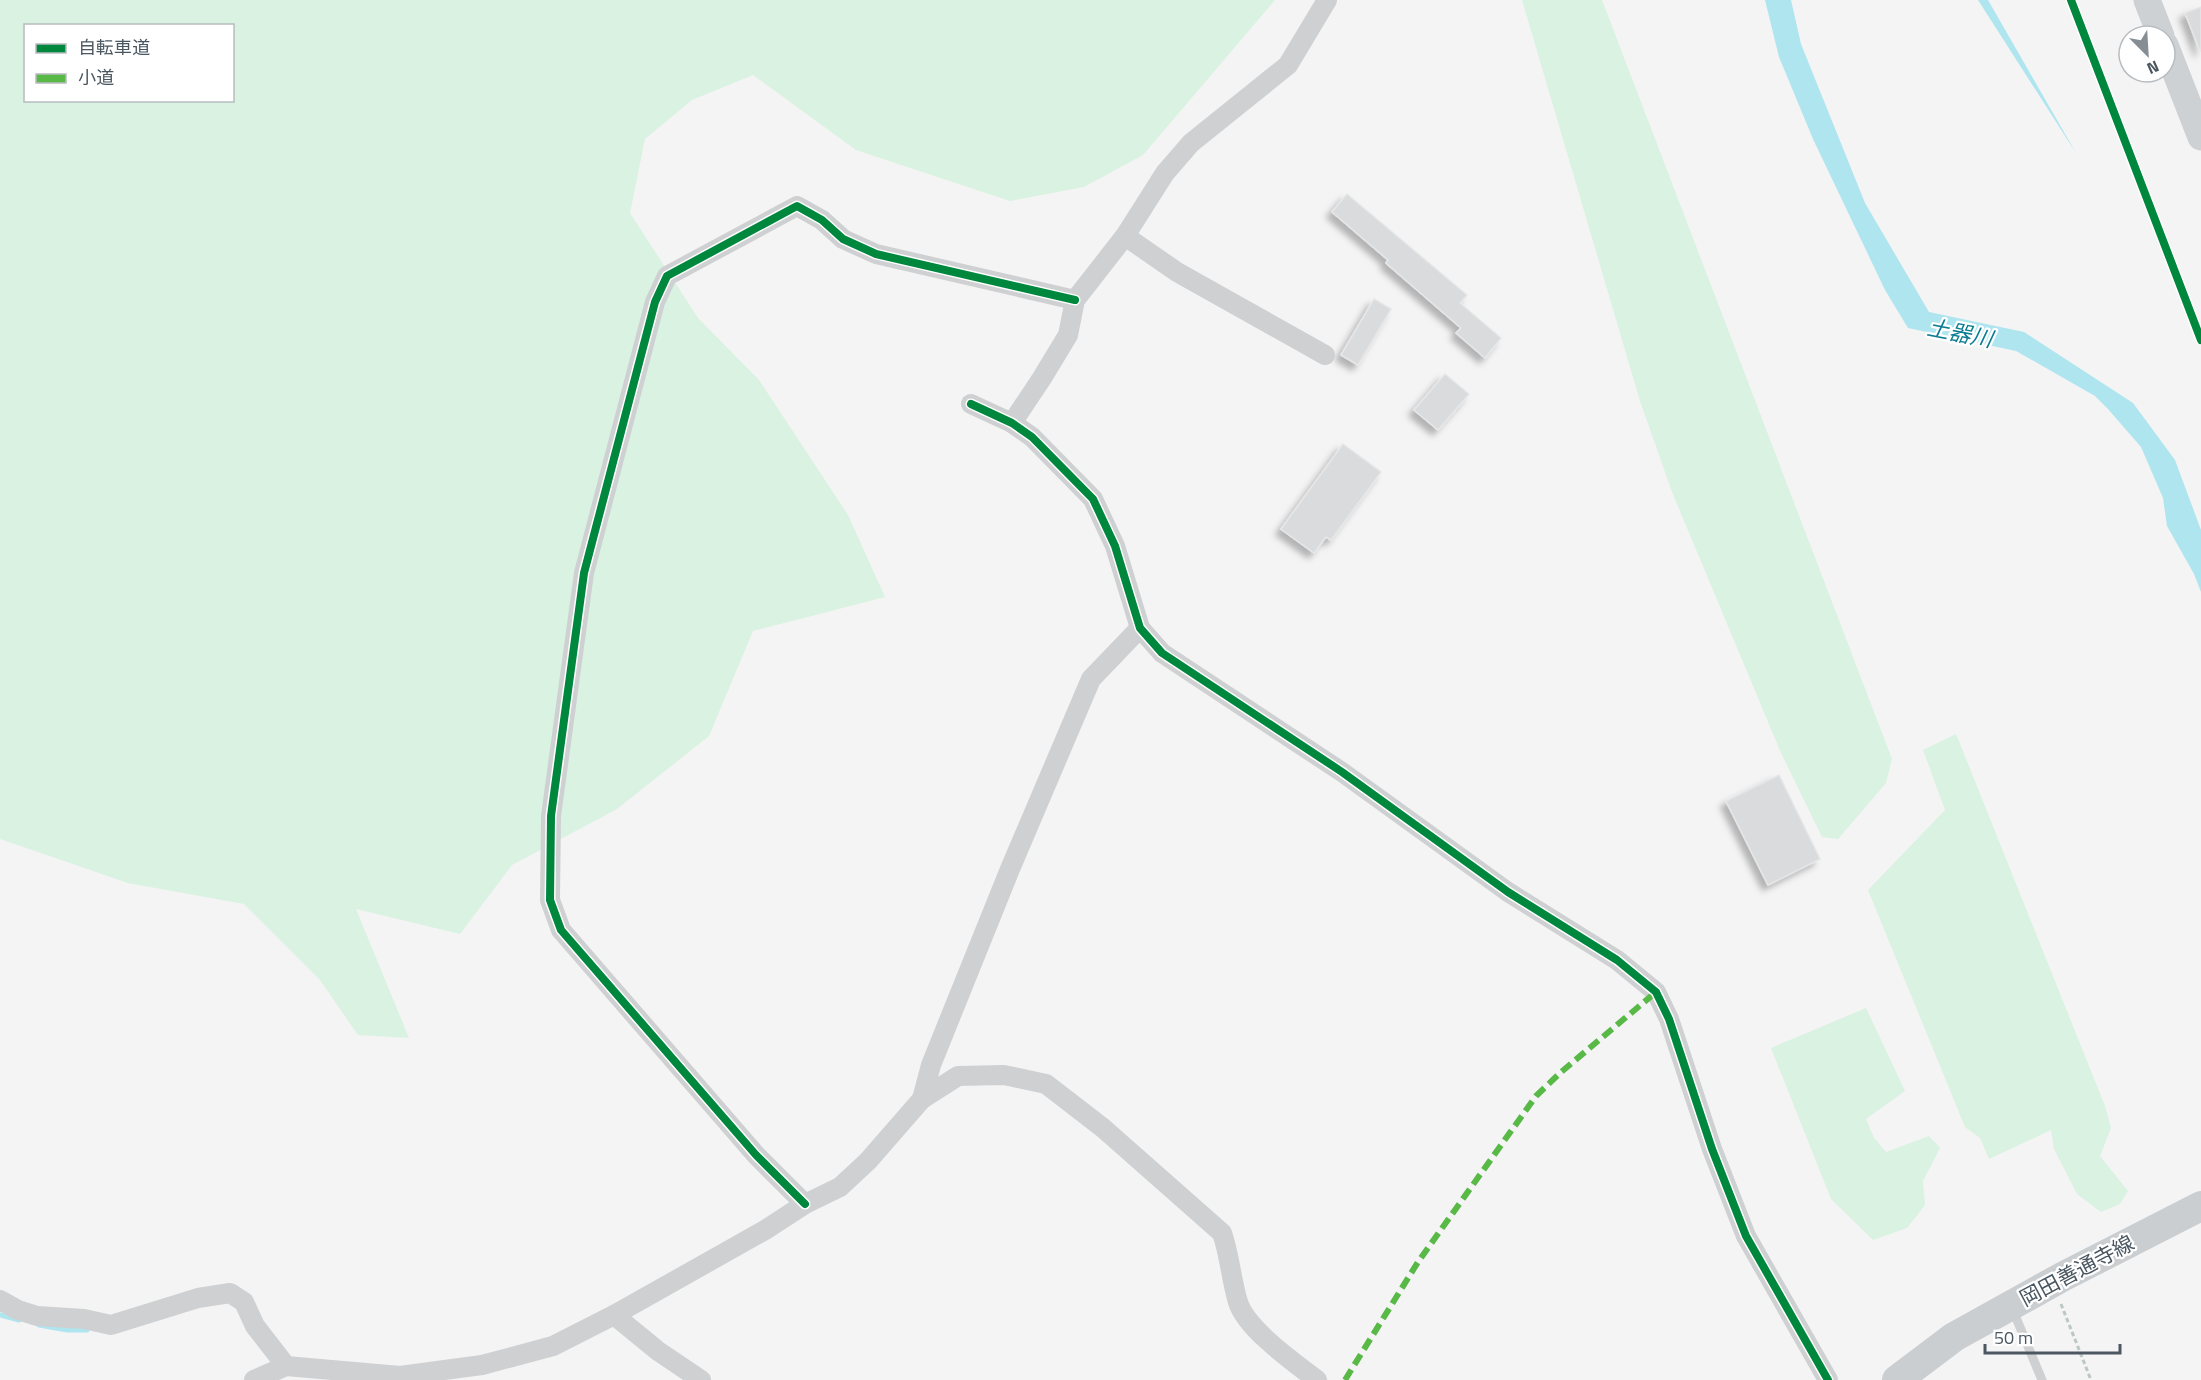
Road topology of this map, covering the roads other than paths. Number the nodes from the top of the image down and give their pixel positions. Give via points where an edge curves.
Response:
1 (1327, 0) edge
2 (2147, 0) edge
3 (2157, 24) edge
4 (2177, 76) edge
5 (2201, 137) edge
6 (1125, 236) junction
7 (1075, 300) junction
8 (1325, 355) dead end
9 (971, 404) dead end
10 (1012, 423) junction
11 (1140, 628) junction
12 (922, 1099) junction
13 (805, 1204) junction
14 (2201, 1206) edge
15 (0, 1300) edge
16 (2010, 1306) junction
17 (614, 1315) junction
18 (280, 1369) junction
19 (424, 1376) edge
20 (254, 1380) edge
21 (701, 1380) edge
22 (1317, 1380) edge
23 (1828, 1380) edge
24 (1897, 1380) edge
25 (2042, 1380) edge

1 - 6 street via 1288,64 1191,143 1166,173
2 - 3 street
4 - 5 street
6 - 7 street
6 - 8 street via 1177,272
7 - 10 street via 1068,335
7 - 13 street via 876,254 843,239 822,220 797,206 667,276 655,302 584,573 551,816 550,900 561,930 756,1155
9 - 10 street
10 - 11 street via 1032,437 1093,499 1115,546
11 - 12 street via 1091,679 944,1032
11 - 23 street via 1178,664 1342,772 1508,892 1617,960 1656,992 1669,1018 1712,1149 1746,1236
12 - 13 street via 840,1187
12 - 22 street via 958,1076 1004,1075 1046,1084 1103,1128 1222,1233 1238,1304 1252,1325
13 - 17 street
14 - 16 main road, 岡田善通寺線
15 - 18 street via 37,1316 111,1325 198,1298 230,1293 244,1302
16 - 24 main road, 岡田善通寺線 via 1954,1337
16 - 25 lane
17 - 19 street via 553,1346
17 - 21 street
18 - 19 street
18 - 20 street

